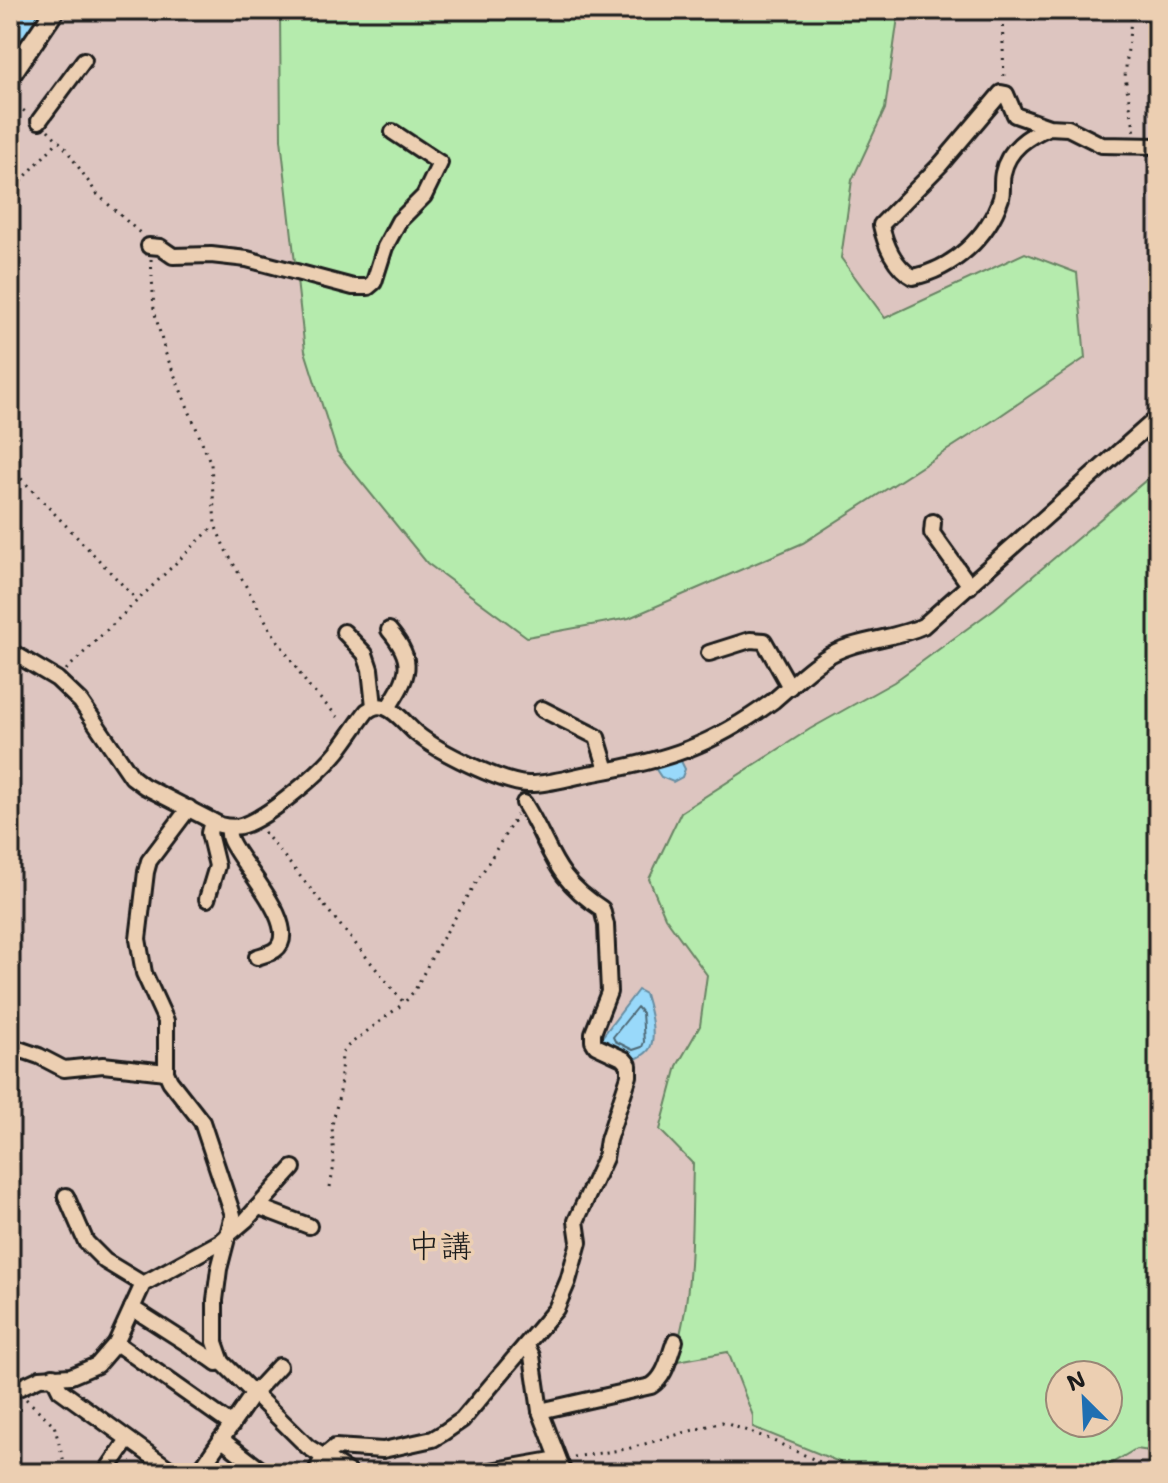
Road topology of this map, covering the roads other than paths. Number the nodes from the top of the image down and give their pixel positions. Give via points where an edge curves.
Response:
1 (55, 10) edge
2 (84, 60) dead end
3 (11, 74) edge
4 (39, 121) road end
5 (1049, 127) junction
6 (393, 132) dead end
7 (1158, 146) edge
8 (149, 246) road end
9 (1158, 417) edge
10 (933, 522) dead end
11 (970, 586) junction
12 (389, 630) dead end
13 (344, 632) dead end
14 (10, 651) edge
15 (709, 653) dead end
16 (790, 687) junction
17 (381, 707) junction
18 (542, 709) dead end
19 (607, 770) junction
20 (524, 803) road end
21 (189, 808) junction
22 (212, 821) junction
23 (229, 827) junction
24 (207, 899) dead end
25 (257, 957) dead end
26 (10, 1046) edge
27 (166, 1072) junction
28 (293, 1168) dead end
29 (66, 1196) dead end
30 (259, 1207) junction
31 (309, 1226) dead end
32 (229, 1233) junction
33 (143, 1284) junction
34 (132, 1308) junction
35 (675, 1341) dead end
36 (116, 1343) junction
37 (527, 1346) junction
38 (222, 1362) junction
39 (279, 1366) dead end
40 (53, 1376) junction
41 (13, 1387) edge
42 (253, 1394) junction
43 (540, 1411) junction
44 (232, 1425) junction
45 (221, 1439) junction
46 (127, 1441) junction
47 (324, 1456) junction
48 (561, 1466) edge
49 (105, 1473) edge
50 (175, 1473) edge
51 (198, 1473) edge
52 (265, 1473) edge
53 (315, 1473) edge
54 (350, 1473) edge
55 (479, 1473) edge

1 - 3 main road
2 - 4 street
5 - 5 street via 1015,115 1001,93 881,225 903,271 913,277 935,272 971,246 997,208 1011,155
5 - 7 street via 1068,128 1102,145
6 - 8 street via 440,163 424,196 399,221 368,287 247,259 173,256
9 - 11 street
10 - 11 street via 932,533
11 - 16 street via 923,626 838,650
12 - 17 street via 408,663 403,683
13 - 17 street via 365,654
14 - 21 street via 57,679 81,702 132,777
15 - 16 street via 764,641
16 - 19 street via 699,746
17 - 19 street via 420,736 506,779 528,784
17 - 23 street via 367,711 338,751 296,791 253,820
18 - 19 street via 597,737
20 - 37 street via 563,877 602,909 609,992 593,1041 629,1065 605,1158 576,1221 579,1242 568,1281 556,1309
21 - 22 street
21 - 27 street via 149,861 138,939 144,973 166,1021
22 - 23 street
22 - 24 street via 209,833 217,866
23 - 25 street via 229,837 261,884 281,932 275,950
26 - 27 street via 64,1069 103,1065
27 - 32 street via 202,1122 233,1215
28 - 30 street
29 - 33 street via 86,1242 105,1261
30 - 31 street
30 - 32 street
32 - 33 street
32 - 38 street via 215,1300 215,1342
33 - 34 street
34 - 36 street
34 - 38 street
35 - 43 street via 663,1374 651,1386
36 - 40 street via 97,1365 71,1376
36 - 44 street
37 - 43 street
37 - 47 street via 462,1420 433,1439 383,1450 335,1447
38 - 42 street
39 - 42 street
40 - 41 street
40 - 46 street via 60,1390
42 - 44 street
42 - 47 street
43 - 48 street
44 - 45 street
45 - 51 street
45 - 52 street
46 - 49 street
46 - 50 street
47 - 53 street
47 - 54 street
48 - 55 street

